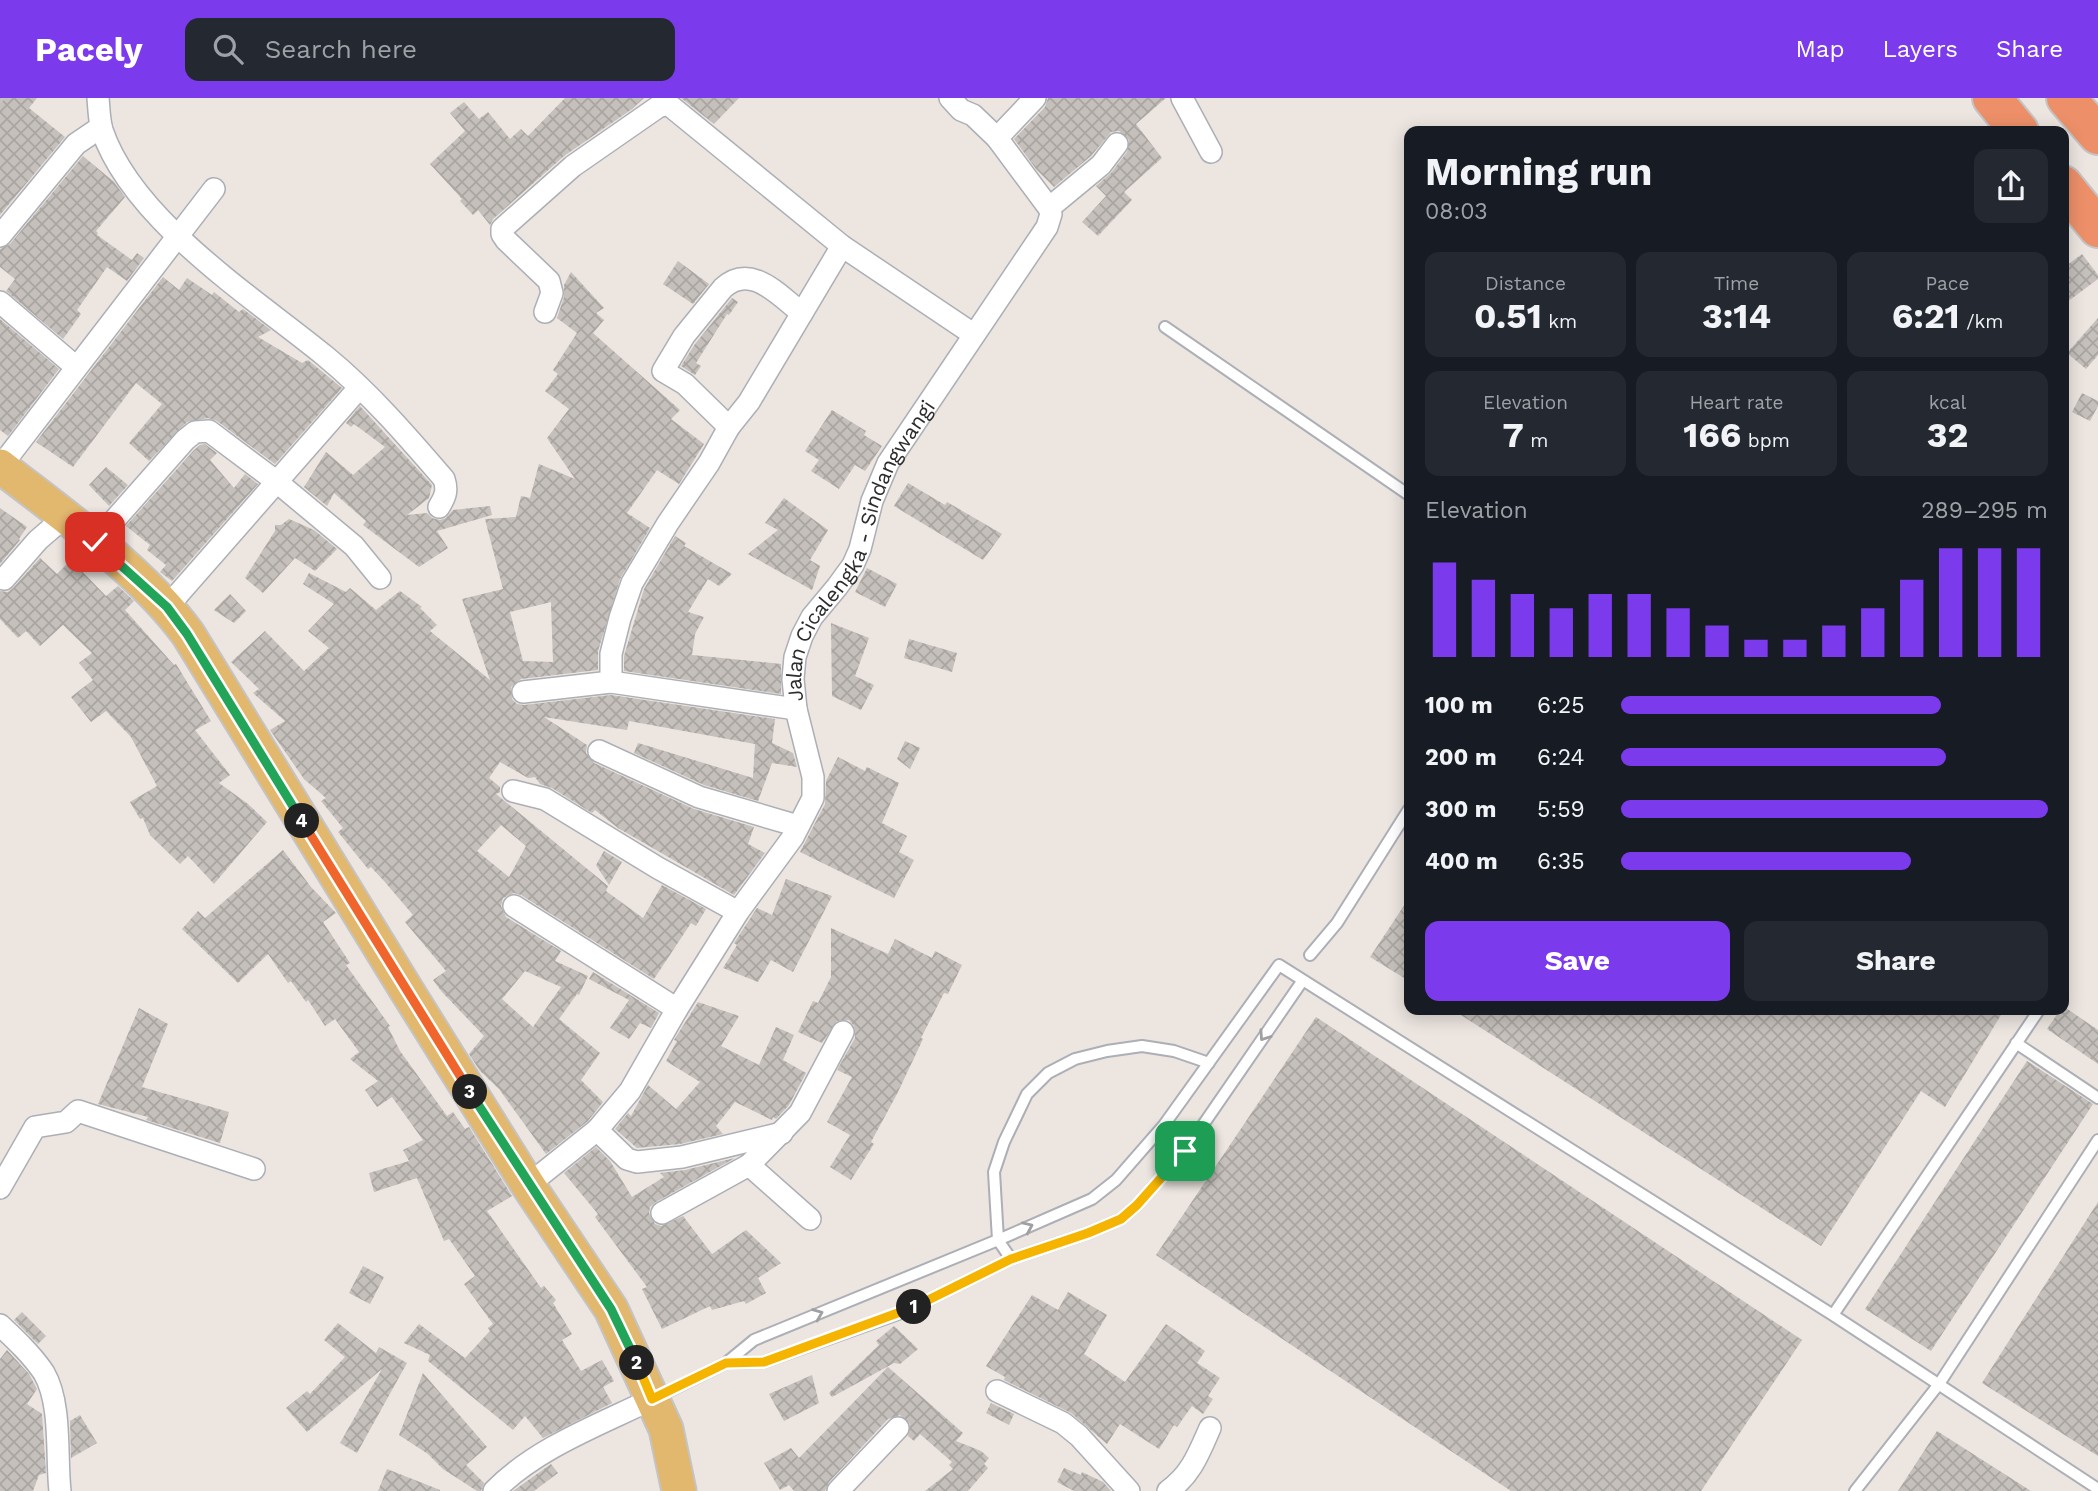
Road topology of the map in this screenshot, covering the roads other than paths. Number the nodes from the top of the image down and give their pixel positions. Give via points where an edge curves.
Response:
1 (98, 98) edge
2 (950, 98) edge
3 (1035, 98) edge
4 (1182, 98) edge
5 (1992, 98) edge
6 (2066, 98) edge
7 (2015, 126) edge
8 (101, 127) junction
9 (2098, 135) edge
10 (997, 138) junction
11 (1117, 144) dead end
12 (1211, 152) dead end
13 (214, 189) dead end
14 (2069, 192) edge
15 (1049, 208) junction
16 (2098, 228) edge
17 (0, 236) edge
18 (178, 236) junction
19 (842, 246) junction
20 (0, 302) edge
21 (545, 312) dead end
22 (802, 313) junction
23 (1165, 327) dead end
24 (973, 334) junction
25 (76, 367) junction
26 (359, 388) junction
27 (729, 427) junction
28 (1, 466) edge
29 (277, 482) junction
30 (1404, 492) edge
31 (439, 507) dead end
32 (66, 516) junction
33 (95, 542) junction
34 (380, 578) dead end
35 (4, 579) dead end
36 (167, 607) junction
37 (611, 682) junction
38 (523, 692) dead end
39 (796, 709) junction
40 (599, 751) dead end
41 (513, 791) dead end
42 (1404, 817) edge
43 (798, 826) junction
44 (514, 906) dead end
45 (738, 912) junction
46 (1310, 955) dead end
47 (1303, 980) junction
48 (677, 1009) junction
49 (2036, 1015) edge
50 (843, 1032) dead end
51 (2016, 1043) junction
52 (1209, 1063) junction
53 (2098, 1098) edge
54 (597, 1129) junction
55 (782, 1133) junction
56 (2098, 1140) edge
57 (749, 1165) junction
58 (254, 1169) dead end
59 (528, 1185) junction
60 (0, 1188) edge
61 (662, 1213) dead end
62 (810, 1219) dead end
63 (998, 1240) junction
64 (1011, 1259) junction
65 (1833, 1315) junction
66 (0, 1325) edge
67 (726, 1363) junction
68 (1939, 1384) junction
69 (997, 1391) dead end
70 (652, 1399) junction
71 (898, 1428) dead end
72 (1210, 1428) dead end
73 (2098, 1489) edge
74 (60, 1491) edge
75 (495, 1491) edge
76 (680, 1491) edge
77 (838, 1491) edge
78 (1129, 1491) edge
79 (1168, 1491) edge
80 (1855, 1491) edge

1 - 8 street
2 - 10 street
3 - 10 street
4 - 12 street
5 - 7 highway
6 - 9 highway
8 - 17 street via 76,144
8 - 18 street via 134,189
10 - 15 street
11 - 15 street via 1101,165
13 - 18 street
14 - 16 highway
15 - 24 street, Jalan Cicalengka - Sindangwangi via 1047,228
18 - 25 street
18 - 26 street
19 - 21 street via 671,105 664,104 573,166 502,229 506,240 549,281 552,293
19 - 22 street
19 - 24 street
20 - 25 street
22 - 27 street
22 - 27 street via 757,279 737,279 723,288 684,336 663,371 685,384
23 - 30 lane
24 - 39 street, Jalan Cicalengka - Sindangwangi via 888,463 853,565 802,636 793,679
25 - 28 street
26 - 29 street
26 - 31 street via 444,479 445,496
27 - 37 street via 632,583 611,654
28 - 32 main road
29 - 33 street via 216,434 195,432
29 - 34 street via 354,546
29 - 36 street
32 - 33 main road
32 - 35 street
33 - 36 main road
36 - 59 main road
37 - 38 street
37 - 39 street
39 - 43 street, Jalan Cicalengka - Sindangwangi via 814,789
40 - 43 street via 699,797
41 - 45 street via 545,799
42 - 46 lane via 1337,923
43 - 45 street, Jalan Cicalengka - Sindangwangi
44 - 48 street
45 - 48 street, Jalan Cicalengka - Sindangwangi
47 - 52 lane via 1279,965
47 -> 64 lane via 1185,1151 1137,1205 1121,1219
47 - 65 lane
48 - 54 street, Jalan Cicalengka - Sindangwangi via 629,1091
49 - 51 lane
50 - 55 street via 800,1113
51 - 53 lane
51 - 65 lane
63 -> 52 lane via 1092,1199 1116,1180
52 - 63 lane via 1142,1046 1075,1059 1048,1073 1027,1094 994,1172
54 - 55 street via 627,1159 637,1162 682,1157
54 - 59 street, Jalan Cicalengka - Sindangwangi
55 - 57 street
56 - 68 lane
57 - 61 street
57 - 62 street
58 - 60 street via 78,1111 66,1122 35,1127
59 - 70 main road via 611,1309
63 - 64 lane
67 -> 63 lane via 754,1340
64 - 67 lane via 904,1312 764,1362
65 - 68 lane
66 - 74 street via 32,1356 52,1391
67 - 70 lane
68 - 73 lane
68 - 80 lane
69 - 78 street via 1063,1423
70 - 75 street via 541,1455
70 - 76 main road via 666,1429
71 - 77 street
72 - 79 street via 1190,1471

